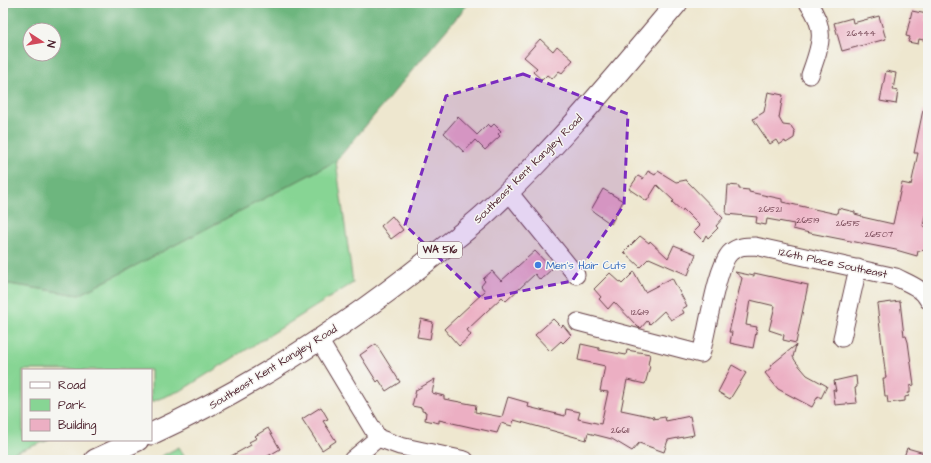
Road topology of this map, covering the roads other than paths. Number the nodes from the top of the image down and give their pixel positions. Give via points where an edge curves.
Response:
1 (677, 3) edge
2 (808, 3) edge
3 (810, 75) dead end
4 (508, 191) junction
5 (858, 268) junction
6 (576, 275) dead end
7 (928, 300) edge
8 (578, 322) dead end
9 (842, 338) dead end
10 (319, 340) junction
11 (152, 434) edge
12 (378, 438) junction
13 (136, 441) edge
14 (95, 460) edge
15 (352, 460) edge
16 (465, 460) edge

1 - 4 main road, Southeast Kent Kangley Road / WA 516 via 577,121
2 - 3 street via 816,14 821,28 817,54
4 - 6 street
4 - 10 main road, Southeast Kent Kangley Road / WA 516 via 487,212 391,290
5 - 7 street, 126th Place Southeast via 896,277 912,285
5 - 8 street, 126th Place Southeast via 755,246 742,246 731,252 720,272 701,354
5 - 9 street
10 - 11 main road, Southeast Kent Kangley Road / WA 516 via 197,413
10 - 12 street
12 - 15 street
12 - 16 street via 400,446
13 - 14 main road

